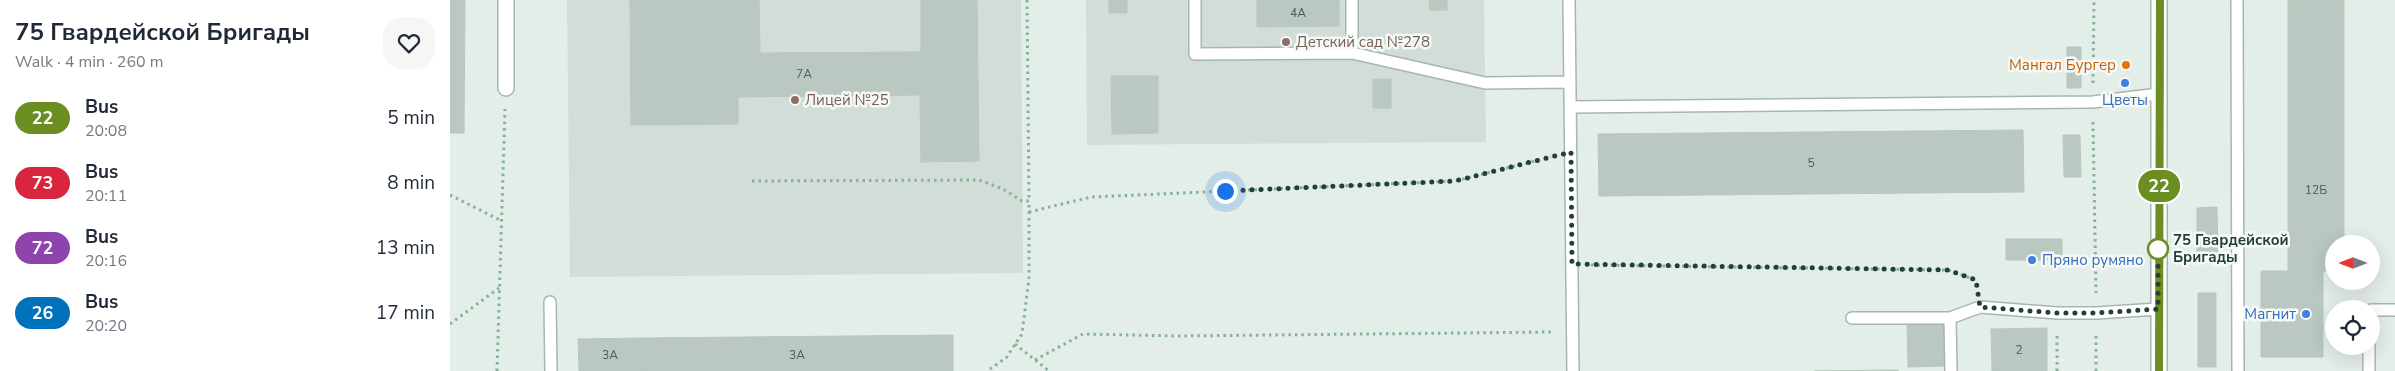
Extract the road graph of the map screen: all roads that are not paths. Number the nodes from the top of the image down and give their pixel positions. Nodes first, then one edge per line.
1 (506, 0) edge
2 (1195, 0) edge
3 (1352, 0) edge
4 (1569, 0) edge
5 (2160, 0) edge
6 (2237, 0) edge
7 (1352, 53) junction
8 (1570, 82) junction
9 (506, 88) road end
10 (2160, 94) junction
11 (1570, 107) junction
12 (550, 302) dead end
13 (2158, 309) junction
14 (2380, 310) edge
15 (2395, 310) edge
16 (1852, 318) dead end
17 (1950, 318) junction
18 (2369, 355) edge
19 (551, 371) edge
20 (1573, 371) edge
21 (1951, 371) edge
22 (2159, 371) edge
23 (2238, 371) edge
24 (2369, 371) edge

1 - 9 main road
2 - 7 lane
3 - 7 lane
4 - 8 lane
5 - 10 main road
6 - 23 lane
7 - 8 lane
8 - 11 lane
10 - 11 lane
10 - 13 main road
11 - 20 lane
12 - 19 lane
13 - 17 lane
13 - 22 main road
14 - 15 lane
16 - 17 lane
17 - 21 lane
18 - 24 lane

